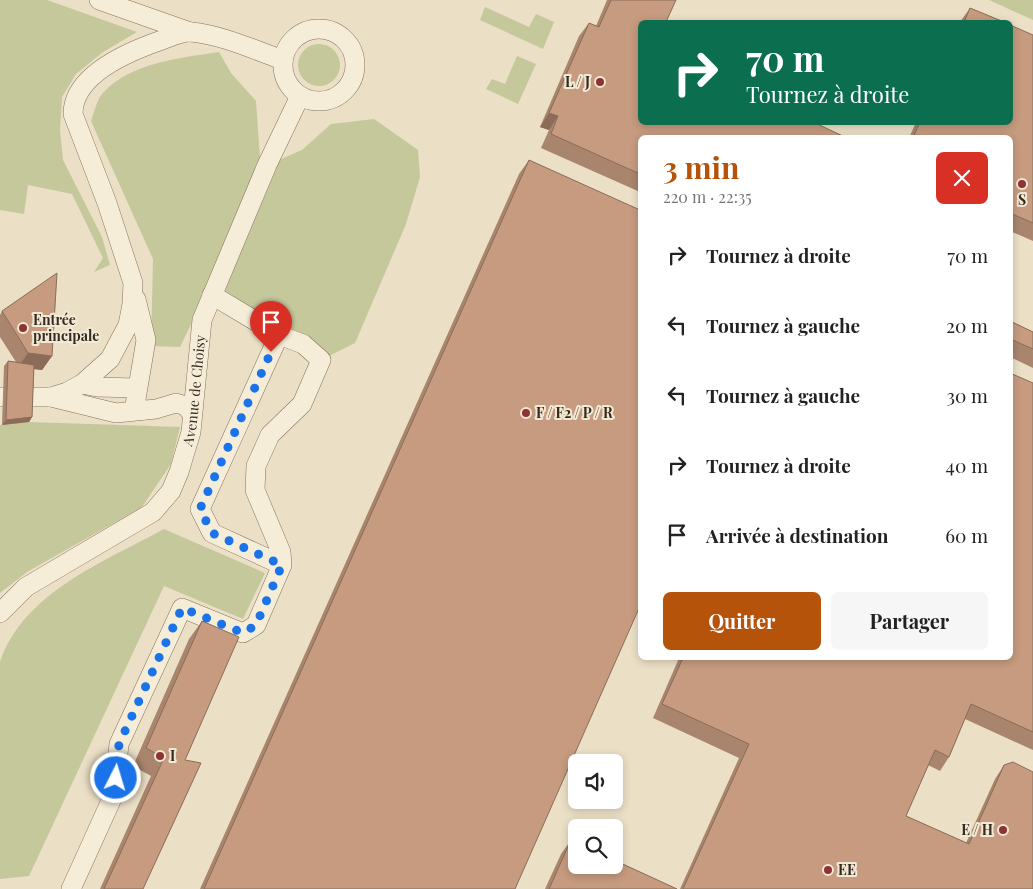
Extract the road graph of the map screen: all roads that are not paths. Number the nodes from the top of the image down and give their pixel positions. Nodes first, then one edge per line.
1 (98, 0) edge
2 (192, 32) junction
3 (283, 60) junction
4 (300, 96) junction
5 (132, 283) junction
6 (212, 295) junction
7 (279, 335) junction
8 (82, 384) junction
9 (137, 388) junction
10 (0, 397) edge
11 (51, 397) junction
12 (142, 410) junction
13 (192, 414) junction
14 (282, 565) junction
15 (0, 613) edge
16 (71, 889) edge

1 - 2 lane
2 - 3 lane
2 - 5 lane
3 - 4 lane
3 - 4 lane
4 - 6 lane, Avenue de Choisy
5 - 8 lane
5 - 9 lane
6 - 7 lane
6 - 13 lane, Avenue de Choisy
7 - 14 lane
7 - 14 lane
8 - 9 lane
8 - 11 lane
9 - 12 lane
10 - 11 lane
11 - 12 lane
12 - 13 lane
13 - 15 lane, Avenue de Choisy
14 - 16 lane

